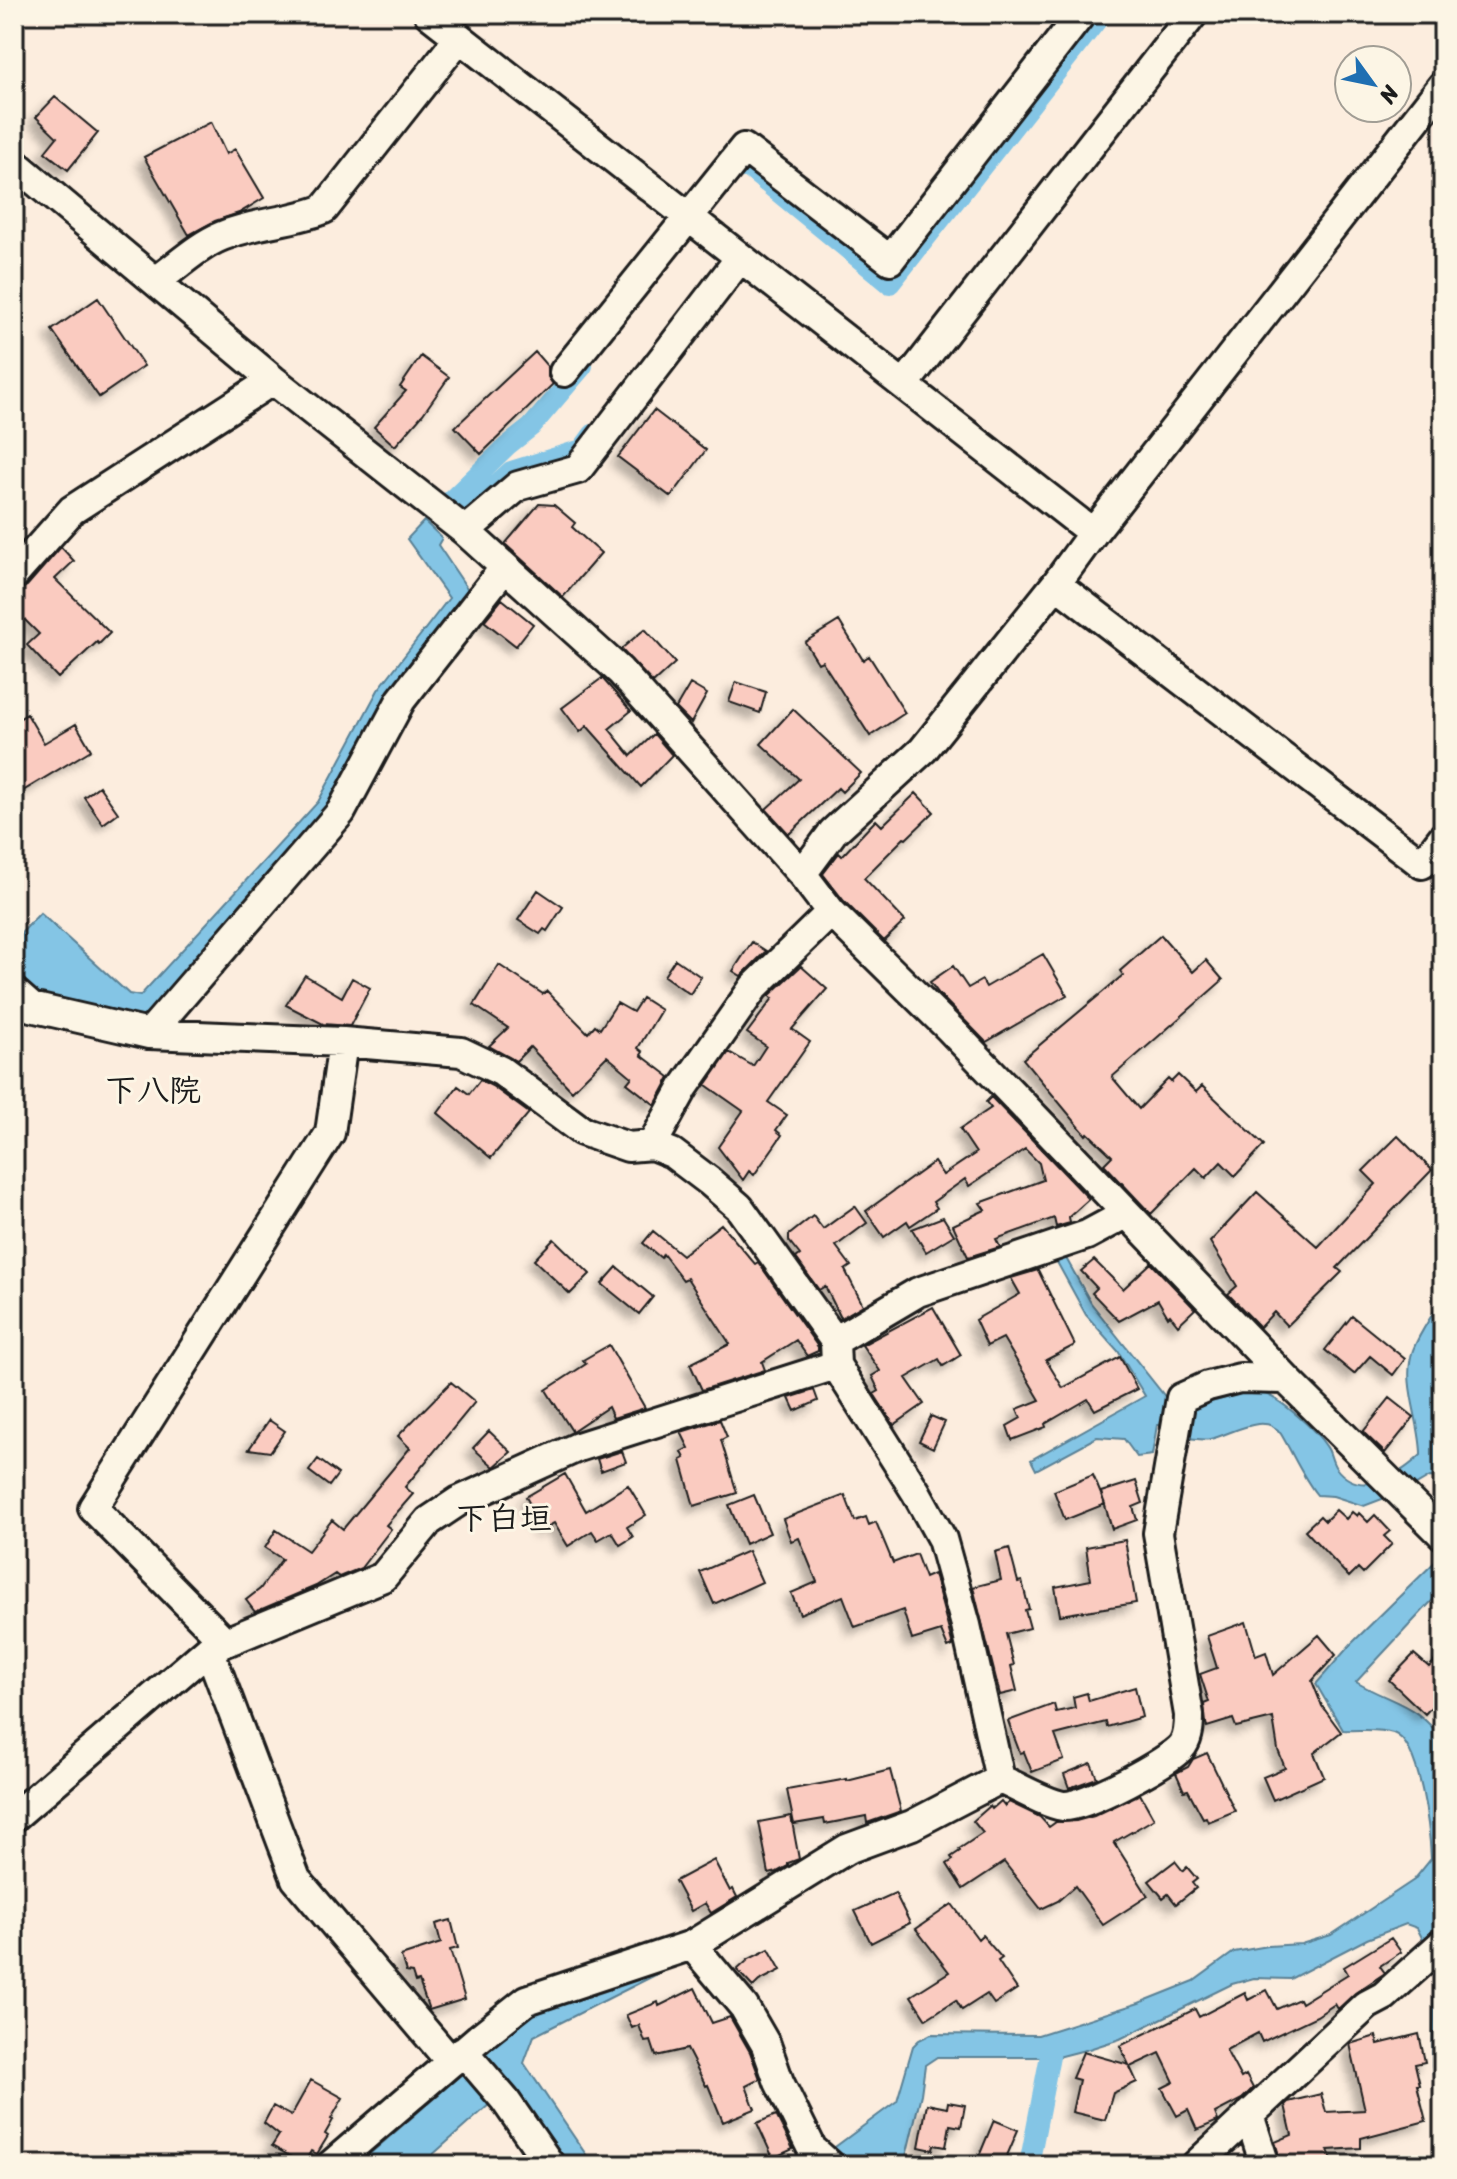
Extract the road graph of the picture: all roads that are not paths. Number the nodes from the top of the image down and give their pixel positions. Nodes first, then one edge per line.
1 (429, 14) edge
2 (1081, 14) edge
3 (1193, 14) edge
4 (459, 38) junction
5 (1443, 85) edge
6 (14, 163) edge
7 (695, 216) junction
8 (735, 254) junction
9 (156, 281) junction
10 (564, 372) dead end
11 (273, 380) junction
12 (904, 385) junction
13 (465, 531) junction
14 (1093, 533) junction
15 (505, 567) junction
16 (14, 575) edge
17 (1056, 584) junction
18 (1443, 837) edge
19 (802, 874) junction
20 (831, 912) junction
21 (19, 996) edge
22 (149, 1034) junction
23 (343, 1042) junction
24 (652, 1145) junction
25 (1126, 1214) junction
26 (835, 1353) junction
27 (1286, 1379) junction
28 (1443, 1535) edge
29 (217, 1646) junction
30 (1000, 1779) junction
31 (14, 1817) edge
32 (1443, 1943) edge
33 (692, 1945) junction
34 (457, 2056) junction
35 (1249, 2115) junction
36 (331, 2165) edge
37 (550, 2165) edge
38 (830, 2165) edge
39 (1196, 2165) edge
40 (1265, 2165) edge

1 - 4 street
2 - 7 street
3 - 12 street
4 - 7 street
4 - 9 street
5 - 14 street
6 - 9 street
7 - 8 street
7 - 10 street
8 - 12 street
8 - 13 street
9 - 11 street
11 - 13 street
11 - 16 street
12 - 14 street
13 - 15 street
14 - 17 street
15 - 19 street
15 - 22 street
17 - 18 street
17 - 19 street
19 - 20 street
20 - 24 street
20 - 25 street
21 - 22 street
22 - 23 street
23 - 24 street
23 - 29 street
24 - 26 street
25 - 26 street
25 - 27 street
26 - 29 street
26 - 30 street
27 - 28 street
27 - 30 street
29 - 31 street
29 - 34 street
30 - 33 street
32 - 35 street
33 - 34 street
33 - 38 street
34 - 36 street
34 - 37 street
35 - 39 street
35 - 40 street

